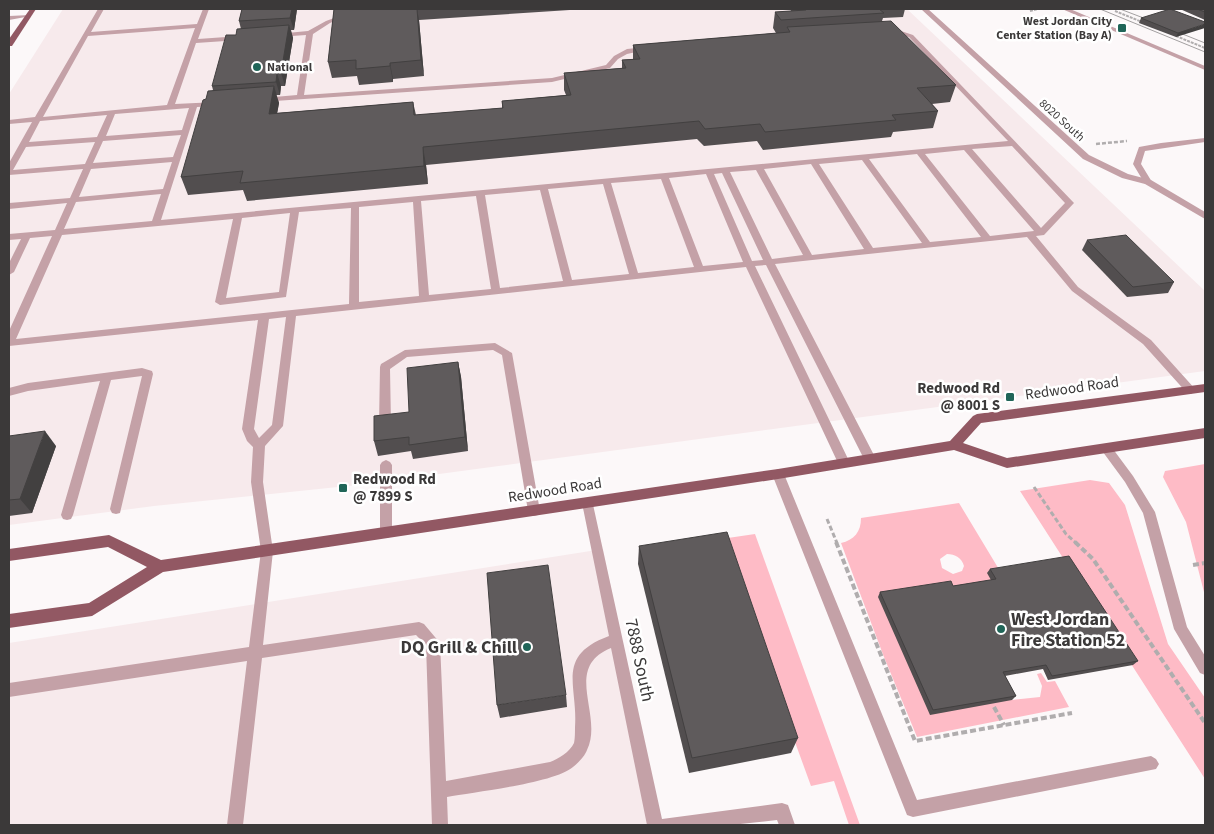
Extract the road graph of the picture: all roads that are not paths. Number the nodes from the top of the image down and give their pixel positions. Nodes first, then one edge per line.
1 (33, 9) edge
2 (101, 9) edge
3 (206, 9) edge
4 (924, 9) edge
5 (1065, 9) edge
6 (352, 13) edge
7 (28, 16) junction
8 (9, 18) edge
9 (199, 26) junction
10 (310, 33) junction
11 (878, 33) edge
12 (86, 34) junction
13 (272, 36) edge
14 (252, 37) edge
15 (194, 41) junction
16 (9, 42) edge
17 (653, 48) edge
18 (1205, 68) edge
19 (300, 98) junction
20 (252, 101) edge
21 (223, 103) edge
22 (194, 105) junction
23 (170, 107) junction
24 (112, 112) junction
25 (37, 119) junction
26 (9, 122) edge
27 (185, 132) junction
28 (101, 139) junction
29 (1205, 140) edge
30 (1014, 143) junction
31 (23, 145) junction
32 (966, 148) junction
33 (919, 152) junction
34 (864, 157) junction
35 (176, 159) junction
36 (814, 162) junction
37 (88, 167) junction
38 (758, 167) junction
39 (725, 170) junction
40 (9, 172) edge
41 (709, 172) junction
42 (664, 176) junction
43 (606, 181) junction
44 (1148, 182) junction
45 (543, 187) junction
46 (166, 191) junction
47 (480, 193) junction
48 (417, 199) junction
49 (74, 200) junction
50 (355, 205) junction
51 (9, 206) edge
52 (295, 210) junction
53 (238, 216) junction
54 (1205, 216) edge
55 (156, 223) junction
56 (59, 232) junction
57 (1042, 233) junction
58 (1029, 234) junction
59 (27, 235) junction
60 (9, 237) edge
61 (987, 238) junction
62 (928, 245) junction
63 (870, 251) junction
64 (808, 258) junction
65 (769, 262) junction
66 (749, 264) junction
67 (699, 269) junction
68 (9, 272) edge
69 (634, 276) junction
70 (568, 284) junction
71 (496, 291) junction
72 (424, 299) junction
73 (354, 306) junction
74 (291, 313) junction
75 (264, 316) junction
76 (9, 343) edge
77 (106, 378) junction
78 (1205, 388) edge
79 (1191, 390) junction
80 (9, 392) edge
81 (385, 425) edge
82 (1205, 434) edge
83 (260, 444) junction
84 (954, 445) junction
85 (1106, 448) junction
86 (870, 459) junction
87 (844, 463) junction
88 (386, 464) dead end
89 (778, 474) junction
90 (588, 503) junction
91 (116, 509) dead end
92 (534, 511) junction
93 (67, 515) dead end
94 (386, 533) junction
95 (268, 551) junction
96 (9, 555) edge
97 (160, 566) junction
98 (9, 621) edge
99 (616, 640) junction
100 (254, 654) junction
101 (1205, 668) edge
102 (9, 690) edge
103 (1151, 764) dead end
104 (439, 790) junction
105 (235, 825) edge
106 (440, 825) edge
107 (654, 825) edge
108 (666, 825) edge
109 (787, 825) edge

1 - 7 main road
2 - 12 lane
3 - 9 lane
4 - 44 street, 8020 South
5 - 18 lane
6 - 10 lane
7 - 8 lane
7 - 16 main road
9 - 12 lane
9 - 15 lane
10 - 13 lane
10 - 19 lane
11 - 30 lane
12 - 25 lane
14 - 15 lane
15 - 23 lane
17 - 19 lane
19 - 20 lane
21 - 22 lane
22 - 23 lane
22 - 27 lane
23 - 24 lane
24 - 25 lane
24 - 28 lane
25 - 26 lane
25 - 31 lane
27 - 28 lane
27 - 35 lane
28 - 31 lane
28 - 37 lane
29 - 44 lane
30 - 32 lane
30 - 57 lane
31 - 40 lane
32 - 33 lane
32 - 57 lane
33 - 34 lane
33 - 61 lane
34 - 36 lane
34 - 62 lane
35 - 37 lane
35 - 46 lane
36 - 38 lane
36 - 63 lane
37 - 40 lane
37 - 49 lane
38 - 39 lane
38 - 64 lane
39 - 41 lane
39 - 65 lane
41 - 42 lane
41 - 66 lane
42 - 43 lane
42 - 67 lane
43 - 45 lane
43 - 69 lane
44 - 54 street, 8020 South
45 - 47 lane
45 - 70 lane
46 - 49 lane
46 - 55 lane
47 - 48 lane
47 - 71 lane
48 - 50 lane
48 - 72 lane
49 - 51 lane
49 - 56 lane
50 - 52 lane
50 - 73 lane
52 - 53 lane
52 - 53 lane
53 - 55 lane
55 - 56 lane
56 - 59 lane
56 - 76 lane
57 - 58 lane
58 - 61 lane
58 - 79 lane
59 - 60 lane
59 - 68 lane
61 - 62 lane
62 - 63 lane
63 - 64 lane
64 - 65 lane
65 - 66 lane
65 - 86 lane
66 - 67 lane
66 - 87 lane
67 - 69 lane
69 - 70 lane
70 - 71 lane
71 - 72 lane
72 - 73 lane
73 - 74 lane
74 - 75 lane
74 - 83 lane
75 - 76 lane
75 - 83 lane
77 - 80 lane
77 - 91 lane
77 - 93 lane
78 - 79 main road, Redwood Road
79 - 84 main road, Redwood Road
81 - 92 lane
82 - 85 main road, Redwood Road
83 - 95 lane
84 - 85 main road, Redwood Road
84 - 86 main road, Redwood Road
85 - 101 lane
86 - 87 main road, Redwood Road
87 - 89 main road, Redwood Road
88 - 94 lane
89 - 90 main road, Redwood Road
89 - 103 lane
90 - 92 main road, Redwood Road
90 - 99 lane, 7888 South
92 - 94 main road, Redwood Road
94 - 95 main road, Redwood Road
95 - 97 main road, Redwood Road
95 - 100 lane
96 - 97 main road
97 - 98 main road, Redwood Road
99 - 104 lane
99 - 107 lane, 7888 South
100 - 102 lane
100 - 104 lane
100 - 105 lane
104 - 106 lane
108 - 109 lane

